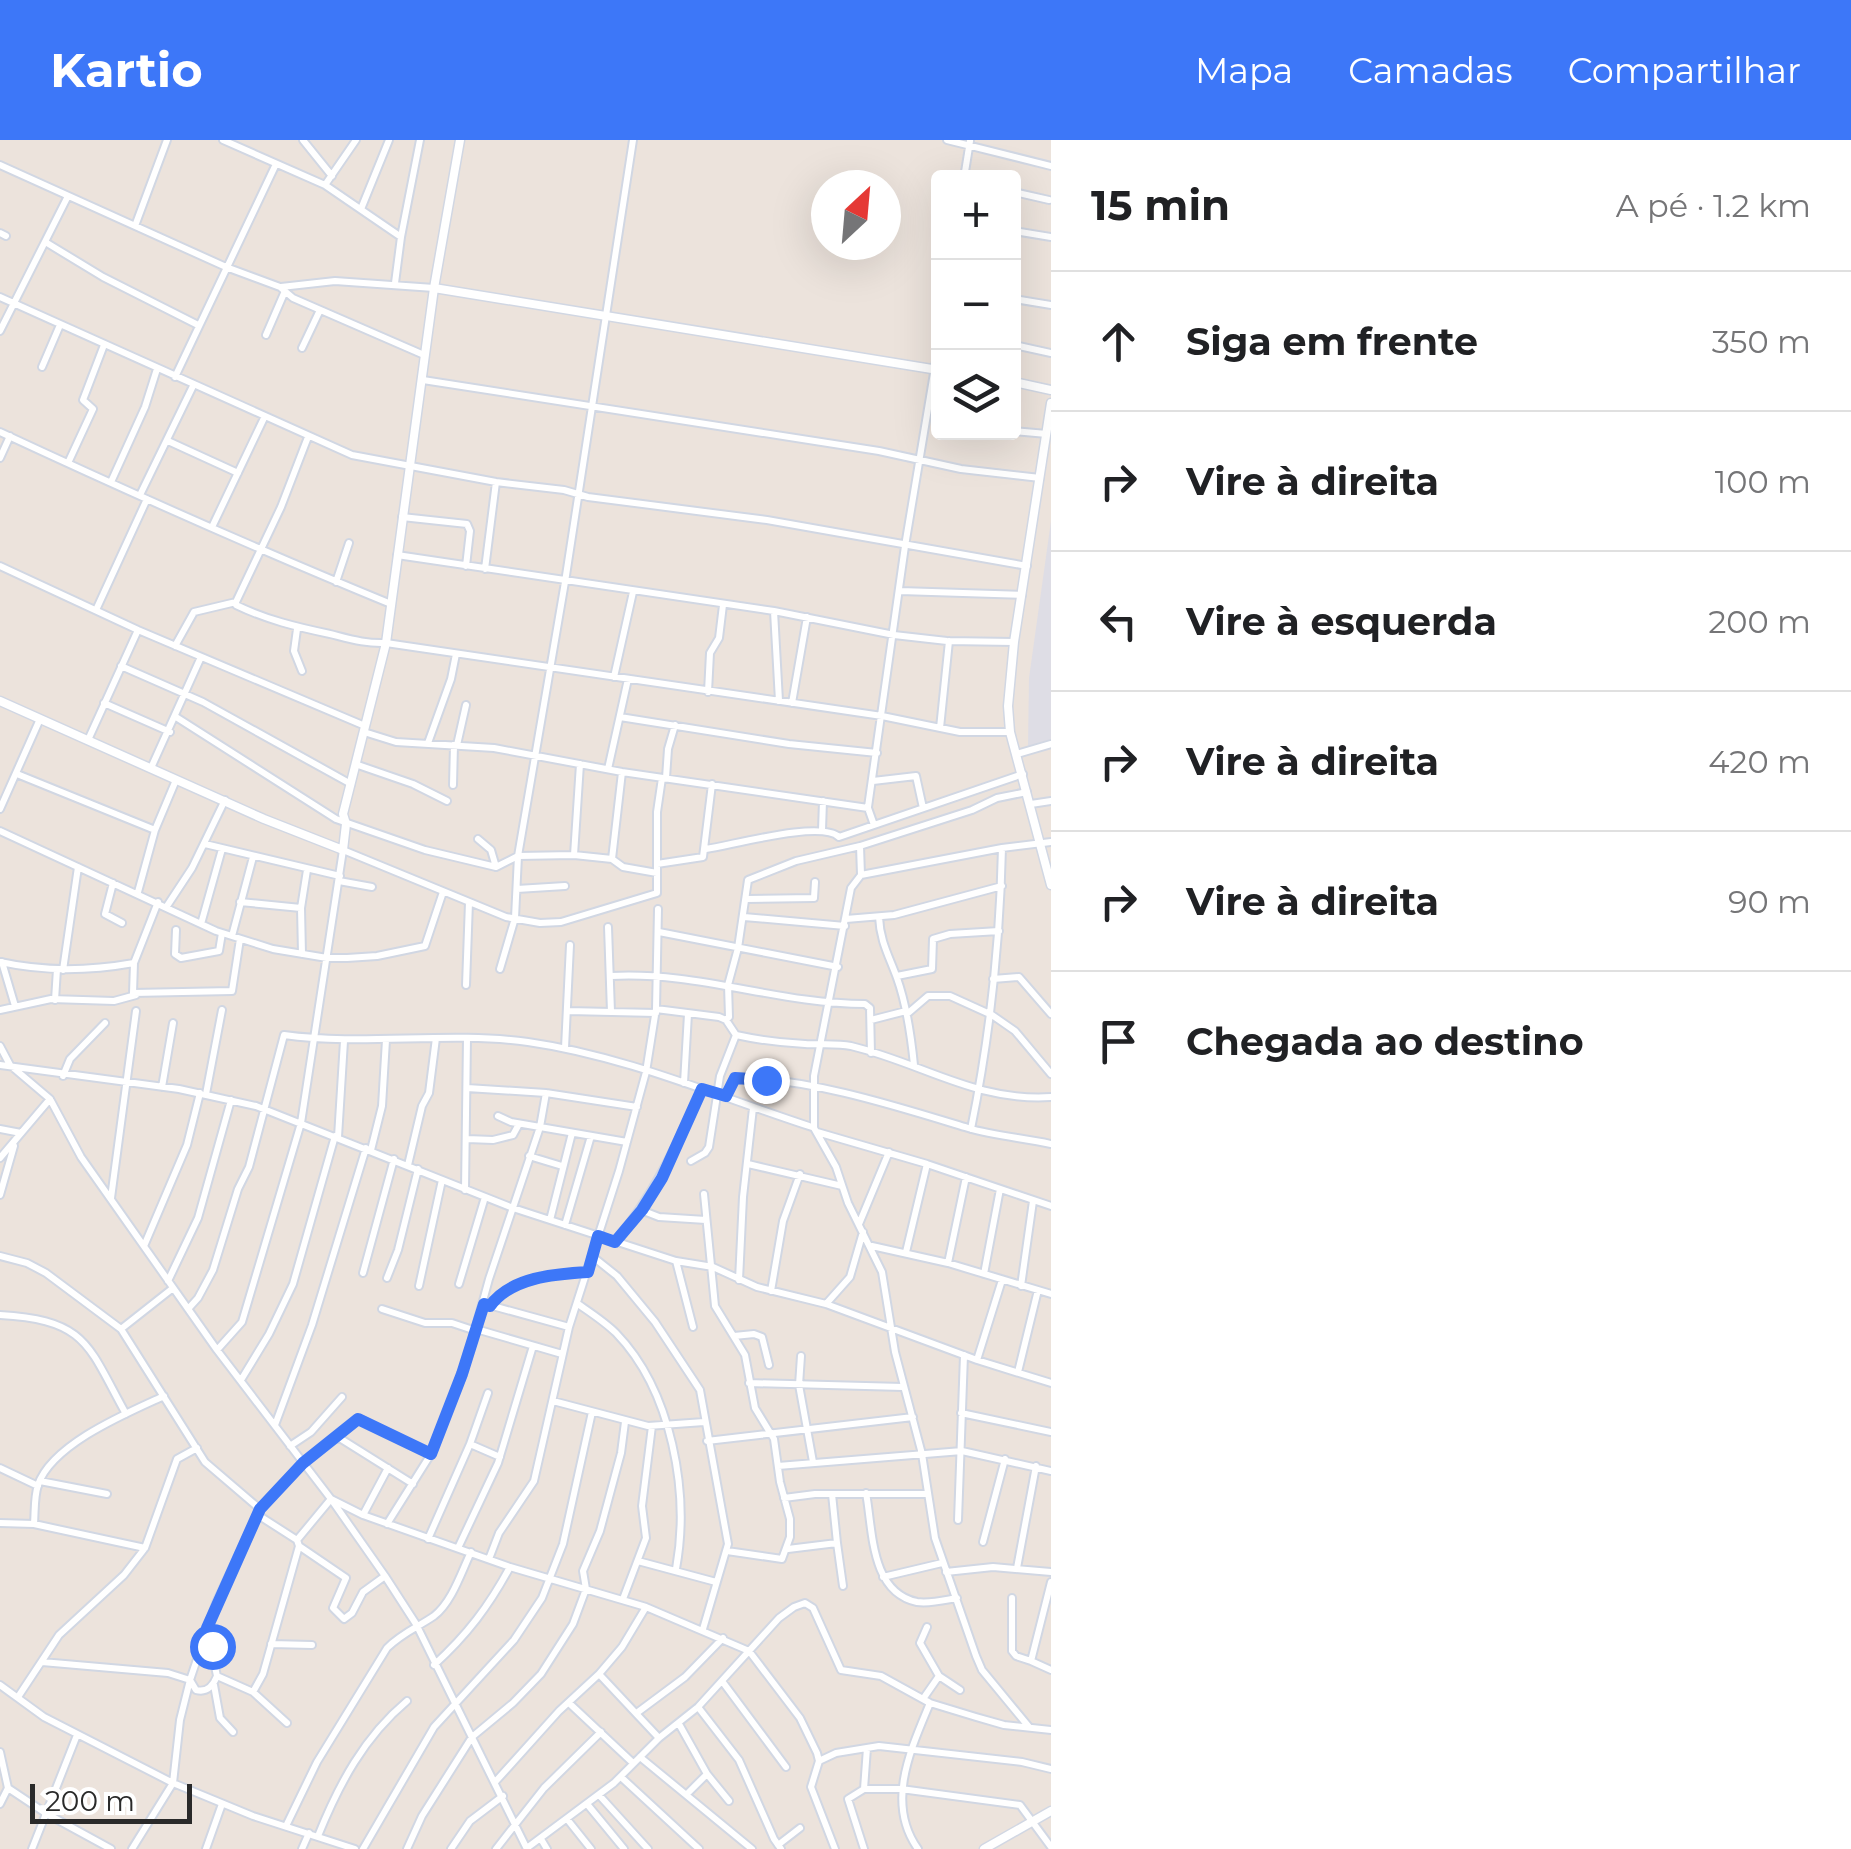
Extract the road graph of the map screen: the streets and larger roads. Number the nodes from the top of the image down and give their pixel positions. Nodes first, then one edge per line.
1 (167, 140) edge
2 (224, 140) edge
3 (302, 140) edge
4 (356, 140) edge
5 (389, 140) edge
6 (420, 140) edge
7 (460, 140) edge
8 (633, 140) edge
9 (947, 140) edge
10 (970, 142) edge
11 (0, 164) edge
12 (276, 164) junction
13 (1051, 166) edge
14 (965, 170) edge
15 (332, 176) junction
16 (325, 185) junction
17 (1021, 194) edge
18 (68, 196) junction
19 (1048, 200) dead end
20 (361, 209) junction
21 (136, 226) junction
22 (1021, 231) edge
23 (401, 237) junction
24 (1051, 237) edge
25 (46, 242) junction
26 (226, 267) junction
27 (396, 284) junction
28 (434, 288) junction
29 (282, 289) junction
30 (0, 297) edge
31 (1021, 300) edge
32 (13, 304) junction
33 (1051, 305) edge
34 (320, 310) junction
35 (605, 315) junction
36 (198, 324) junction
37 (60, 325) junction
38 (0, 331) edge
39 (266, 335) dead end
40 (104, 345) junction
41 (1021, 347) edge
42 (302, 348) dead end
43 (1051, 353) edge
44 (424, 355) junction
45 (42, 367) dead end
46 (157, 369) junction
47 (931, 369) edge
48 (175, 376) junction
49 (423, 380) junction
50 (1021, 384) edge
51 (193, 386) junction
52 (1051, 390) edge
53 (931, 398) edge
54 (1051, 402) edge
55 (591, 405) junction
56 (264, 418) junction
57 (0, 432) edge
58 (1021, 432) edge
59 (1047, 434) junction
60 (10, 436) junction
61 (308, 437) junction
62 (168, 441) junction
63 (0, 458) edge
64 (918, 458) junction
65 (68, 462) junction
66 (410, 466) junction
67 (238, 474) junction
68 (1040, 478) junction
69 (111, 482) junction
70 (496, 482) junction
71 (576, 494) junction
72 (144, 497) junction
73 (402, 517) junction
74 (213, 526) junction
75 (349, 543) dead end
76 (905, 546) junction
77 (260, 551) junction
78 (396, 555) junction
79 (0, 566) edge
80 (466, 566) junction
81 (1027, 566) junction
82 (485, 569) junction
83 (336, 582) junction
84 (565, 582) junction
85 (900, 591) junction
86 (633, 592) junction
87 (1022, 594) junction
88 (236, 602) junction
89 (391, 604) junction
90 (724, 605) junction
91 (96, 610) junction
92 (774, 611) junction
93 (807, 617) junction
94 (298, 629) junction
95 (138, 630) junction
96 (894, 635) junction
97 (950, 641) junction
98 (386, 642) junction
99 (1014, 642) junction
100 (175, 646) junction
101 (456, 654) junction
102 (201, 657) junction
103 (121, 666) junction
104 (550, 668) junction
105 (302, 670) dead end
106 (614, 677) junction
107 (628, 679) junction
108 (708, 692) junction
109 (187, 694) junction
110 (0, 701) edge
111 (779, 701) junction
112 (104, 703) junction
113 (792, 703) junction
114 (466, 705) dead end
115 (620, 716) junction
116 (882, 716) junction
117 (176, 717) junction
118 (40, 719) junction
119 (675, 725) junction
120 (940, 728) junction
121 (365, 729) junction
122 (170, 732) junction
123 (1010, 732) junction
124 (88, 740) junction
125 (428, 743) junction
126 (1051, 744) edge
127 (456, 745) junction
128 (877, 753) junction
129 (1017, 754) junction
130 (535, 756) junction
131 (580, 764) junction
132 (358, 765) junction
133 (151, 768) junction
134 (608, 769) junction
135 (622, 772) junction
136 (17, 774) junction
137 (664, 778) junction
138 (176, 780) junction
139 (873, 781) junction
140 (1025, 783) junction
141 (352, 784) junction
142 (712, 784) junction
143 (453, 785) dead end
144 (225, 800) junction
145 (446, 801) dead end
146 (823, 801) junction
147 (1051, 801) edge
148 (1032, 804) junction
149 (868, 808) junction
150 (923, 808) junction
151 (0, 809) edge
152 (346, 824) junction
153 (874, 825) junction
154 (155, 830) junction
155 (822, 830) junction
156 (0, 831) edge
157 (478, 839) dead end
158 (1051, 842) edge
159 (205, 844) junction
160 (1040, 844) junction
161 (860, 846) junction
162 (222, 848) junction
163 (1002, 848) junction
164 (706, 849) junction
165 (344, 850) junction
166 (574, 855) junction
167 (518, 856) junction
168 (253, 857) junction
169 (612, 859) junction
170 (78, 867) junction
171 (496, 867) junction
172 (657, 869) junction
173 (307, 870) junction
174 (861, 875) junction
175 (340, 878) junction
176 (815, 882) dead end
177 (113, 883) junction
178 (1051, 884) edge
179 (565, 886) dead end
180 (1002, 886) junction
181 (372, 887) dead end
182 (516, 888) junction
183 (138, 892) junction
184 (443, 892) junction
185 (747, 899) junction
186 (158, 902) junction
187 (240, 902) junction
188 (469, 902) junction
189 (167, 906) junction
190 (301, 908) junction
191 (658, 909) dead end
192 (744, 917) junction
193 (880, 917) junction
194 (515, 918) junction
195 (122, 923) dead end
196 (846, 923) junction
197 (201, 924) junction
198 (608, 926) dead end
199 (176, 930) dead end
200 (999, 931) junction
201 (659, 932) junction
202 (222, 933) junction
203 (236, 938) junction
204 (570, 944) dead end
205 (738, 948) junction
206 (302, 954) junction
207 (327, 958) junction
208 (1, 962) edge
209 (134, 963) junction
210 (838, 967) junction
211 (60, 970) junction
212 (500, 970) dead end
213 (657, 974) junction
214 (611, 976) junction
215 (896, 976) junction
216 (993, 979) junction
217 (466, 984) dead end
218 (728, 986) junction
219 (137, 995) junction
220 (56, 1000) junction
221 (830, 1004) junction
222 (15, 1006) junction
223 (0, 1010) edge
224 (222, 1010) dead end
225 (568, 1010) junction
226 (656, 1011) junction
227 (136, 1012) dead end
228 (610, 1012) junction
229 (906, 1013) junction
230 (688, 1014) junction
231 (1051, 1014) edge
232 (992, 1015) junction
233 (726, 1020) junction
234 (871, 1020) junction
235 (105, 1023) dead end
236 (173, 1023) dead end
237 (736, 1035) junction
238 (436, 1038) junction
239 (467, 1038) junction
240 (314, 1040) junction
241 (386, 1040) junction
242 (344, 1041) junction
243 (821, 1045) junction
244 (0, 1046) edge
245 (565, 1049) junction
246 (871, 1053) junction
247 (914, 1064) junction
248 (0, 1065) edge
249 (10, 1065) junction
250 (646, 1072) junction
251 (1051, 1074) edge
252 (64, 1076) junction
253 (128, 1083) junction
254 (684, 1084) junction
255 (162, 1086) junction
256 (467, 1088) junction
257 (813, 1088) junction
258 (702, 1089) junction
259 (978, 1091) junction
260 (546, 1093) junction
261 (203, 1094) junction
262 (717, 1094) junction
263 (726, 1096) junction
264 (1051, 1097) edge
265 (50, 1100) junction
266 (231, 1100) junction
267 (637, 1107) junction
268 (264, 1108) junction
269 (753, 1108) junction
270 (498, 1116) dead end
271 (301, 1123) junction
272 (519, 1124) junction
273 (540, 1128) junction
274 (0, 1129) edge
275 (971, 1129) junction
276 (815, 1130) junction
277 (572, 1133) junction
278 (336, 1136) junction
279 (591, 1136) junction
280 (19, 1137) junction
281 (468, 1139) junction
282 (627, 1142) junction
283 (1051, 1144) edge
284 (369, 1149) junction
285 (888, 1152) junction
286 (529, 1156) junction
287 (0, 1158) edge
288 (394, 1159) junction
289 (691, 1161) dead end
290 (748, 1164) junction
291 (927, 1164) junction
292 (408, 1165) junction
293 (562, 1166) junction
294 (418, 1169) junction
295 (800, 1174) junction
296 (966, 1177) junction
297 (442, 1180) junction
298 (842, 1186) junction
299 (1000, 1189) junction
300 (466, 1190) junction
301 (704, 1194) dead end
302 (0, 1195) edge
303 (484, 1197) junction
304 (111, 1199) junction
305 (1033, 1201) junction
306 (1051, 1206) edge
307 (513, 1208) junction
308 (642, 1210) junction
309 (550, 1220) junction
310 (706, 1220) junction
311 (566, 1225) junction
312 (861, 1228) junction
313 (598, 1236) junction
314 (615, 1242) junction
315 (144, 1246) junction
316 (871, 1246) junction
317 (906, 1252) junction
318 (0, 1256) edge
319 (592, 1256) junction
320 (676, 1260) junction
321 (948, 1263) junction
322 (713, 1267) junction
323 (588, 1272) junction
324 (363, 1274) dead end
325 (984, 1274) junction
326 (387, 1278) dead end
327 (739, 1280) junction
328 (1002, 1280) junction
329 (171, 1284) junction
330 (459, 1284) dead end
331 (418, 1286) dead end
332 (1021, 1286) junction
333 (1038, 1290) junction
334 (771, 1291) junction
335 (1051, 1294) edge
336 (578, 1304) junction
337 (826, 1304) junction
338 (487, 1305) junction
339 (188, 1309) junction
340 (382, 1309) dead end
341 (0, 1315) edge
342 (891, 1326) junction
343 (569, 1327) junction
344 (693, 1327) dead end
345 (121, 1329) junction
346 (476, 1330) junction
347 (734, 1336) junction
348 (532, 1346) junction
349 (216, 1350) junction
350 (562, 1354) junction
351 (964, 1355) junction
352 (801, 1356) dead end
353 (977, 1360) junction
354 (769, 1365) dead end
355 (1018, 1372) junction
356 (242, 1380) junction
357 (1051, 1382) edge
358 (750, 1384) junction
359 (800, 1384) junction
360 (904, 1387) junction
361 (488, 1392) dead end
362 (164, 1396) junction
363 (342, 1397) dead end
364 (553, 1400) junction
365 (592, 1412) junction
366 (961, 1413) junction
367 (126, 1414) junction
368 (913, 1416) junction
369 (625, 1422) junction
370 (704, 1422) junction
371 (275, 1426) junction
372 (652, 1426) junction
373 (666, 1426) junction
374 (806, 1431) junction
375 (1051, 1432) edge
376 (772, 1434) junction
377 (338, 1437) junction
378 (707, 1441) junction
379 (470, 1444) junction
380 (290, 1446) junction
381 (197, 1448) junction
382 (962, 1451) junction
383 (431, 1454) junction
384 (922, 1454) junction
385 (500, 1457) junction
386 (1006, 1459) junction
387 (813, 1462) junction
388 (303, 1463) junction
389 (778, 1466) junction
390 (1036, 1466) junction
391 (0, 1468) edge
392 (388, 1468) junction
393 (1051, 1471) edge
394 (39, 1484) junction
395 (413, 1484) junction
396 (866, 1493) junction
397 (107, 1494) dead end
398 (832, 1494) junction
399 (927, 1494) junction
400 (784, 1498) junction
401 (331, 1499) junction
402 (259, 1512) junction
403 (363, 1515) junction
404 (958, 1520) dead end
405 (0, 1523) edge
406 (34, 1524) junction
407 (386, 1524) junction
408 (0, 1532) edge
409 (428, 1538) junction
410 (983, 1542) dead end
411 (298, 1543) junction
412 (837, 1543) junction
413 (145, 1548) junction
414 (458, 1548) junction
415 (787, 1549) junction
416 (727, 1551) junction
417 (470, 1552) junction
418 (490, 1559) junction
419 (638, 1561) junction
420 (942, 1563) junction
421 (510, 1567) junction
422 (1018, 1568) junction
423 (676, 1570) junction
424 (946, 1572) junction
425 (1051, 1572) edge
426 (385, 1576) junction
427 (883, 1577) junction
428 (549, 1578) junction
429 (716, 1582) junction
430 (1051, 1582) edge
431 (844, 1586) dead end
432 (586, 1589) junction
433 (958, 1598) junction
434 (1012, 1598) dead end
435 (623, 1599) junction
436 (646, 1606) junction
437 (416, 1624) junction
438 (927, 1627) dead end
439 (207, 1628) junction
440 (703, 1629) junction
441 (723, 1638) junction
442 (271, 1644) junction
443 (312, 1646) dead end
444 (749, 1651) junction
445 (197, 1658) junction
446 (216, 1660) junction
447 (1031, 1661) junction
448 (42, 1662) junction
449 (434, 1665) junction
450 (1051, 1670) edge
451 (600, 1674) junction
452 (938, 1676) junction
453 (190, 1680) junction
454 (216, 1680) junction
455 (722, 1680) junction
456 (0, 1685) edge
457 (960, 1690) dead end
458 (252, 1692) junction
459 (18, 1697) junction
460 (407, 1700) dead end
461 (926, 1701) junction
462 (569, 1703) junction
463 (455, 1704) junction
464 (698, 1706) junction
465 (638, 1712) junction
466 (287, 1723) dead end
467 (678, 1724) junction
468 (1029, 1727) junction
469 (1051, 1730) edge
470 (233, 1732) dead end
471 (601, 1732) junction
472 (76, 1735) junction
473 (472, 1737) junction
474 (659, 1738) junction
475 (867, 1748) junction
476 (910, 1750) junction
477 (0, 1752) edge
478 (636, 1760) junction
479 (819, 1761) junction
480 (786, 1767) dead end
481 (1051, 1769) edge
482 (708, 1774) junction
483 (621, 1777) junction
484 (496, 1781) junction
485 (173, 1783) junction
486 (8, 1788) junction
487 (864, 1789) junction
488 (901, 1789) junction
489 (600, 1794) junction
490 (687, 1794) junction
491 (504, 1796) junction
492 (729, 1802) dead end
493 (0, 1804) edge
494 (222, 1804) junction
495 (586, 1804) junction
496 (1051, 1811) edge
497 (46, 1814) junction
498 (567, 1818) junction
499 (1034, 1821) junction
500 (516, 1822) junction
501 (286, 1826) junction
502 (800, 1828) dead end
503 (314, 1834) junction
504 (540, 1839) junction
505 (686, 1846) edge
506 (999, 1846) edge
507 (1051, 1846) edge
508 (779, 1847) edge
509 (32, 1849) edge
510 (111, 1849) edge
511 (132, 1849) edge
512 (206, 1849) edge
513 (302, 1849) edge
514 (355, 1849) edge
515 (363, 1849) edge
516 (407, 1849) edge
517 (452, 1849) edge
518 (496, 1849) edge
519 (527, 1849) edge
520 (547, 1849) edge
521 (591, 1849) edge
522 (624, 1849) edge
523 (648, 1849) edge
524 (699, 1849) edge
525 (752, 1849) edge
526 (834, 1849) edge
527 (864, 1849) edge
528 (918, 1849) edge
529 (984, 1849) edge

1 - 21 street
2 - 12 street
3 - 15 street
4 - 15 street
5 - 20 street
6 - 23 street
7 - 28 street
8 - 35 street
9 - 10 street
10 - 13 street
10 - 14 street
11 - 18 street
12 - 16 street
12 - 26 street
15 - 16 street
16 - 20 street
17 - 19 street
18 - 21 street
18 - 25 street
20 - 23 street
21 - 26 street
22 - 24 street
23 - 27 street
25 - 32 street
25 - 36 street
26 - 29 street
26 - 36 street
27 - 28 street
27 - 29 street
28 - 35 street
28 - 44 street
29 - 34 street
29 - 39 street
30 - 32 street
31 - 33 street
32 - 37 street
32 - 38 street
34 - 42 street
34 - 44 street
35 - 47 street
35 - 55 street
36 - 48 street
37 - 40 street
37 - 45 street
40 - 46 street
40 - 65 street
41 - 43 street
44 - 49 street
46 - 48 street
46 - 69 street
48 - 51 street
49 - 55 street
49 - 66 street
50 - 52 street
51 - 56 street
51 - 62 street
53 - 64 street
54 - 59 street
55 - 64 street
55 - 71 street
56 - 61 street
56 - 67 street
57 - 60 street
58 - 59 street
59 - 68 street
60 - 63 street
60 - 65 street
61 - 66 street
61 - 77 street
62 - 67 street
62 - 72 street
64 - 68 street
64 - 76 street
65 - 69 street
66 - 70 street
66 - 73 street
67 - 74 street
68 - 81 street
69 - 72 street
70 - 71 street
70 - 82 street
71 - 76 street
71 - 84 street
72 - 74 street
72 - 91 street
73 - 78 street
73 - 80 street
74 - 77 street
75 - 83 street
76 - 81 street
76 - 85 street
77 - 83 street
77 - 88 street
78 - 80 street
78 - 89 street
79 - 91 street
80 - 82 street
81 - 87 street
82 - 84 street
83 - 89 street
84 - 86 street
84 - 104 street
85 - 87 street
85 - 96 street
86 - 90 street
86 - 106 street
87 - 99 street
88 - 94 street
88 - 100 street
89 - 98 street
90 - 92 street
90 - 108 street
91 - 95 street
92 - 93 street
92 - 111 street
93 - 96 street
93 - 113 street
94 - 98 street
94 - 105 street
95 - 100 street
95 - 103 street
96 - 97 street
96 - 116 street
97 - 99 street
97 - 120 street
98 - 101 street
98 - 121 street
99 - 123 street
100 - 102 street
101 - 104 street
101 - 125 street
102 - 109 street
102 - 121 street
103 - 109 street
103 - 112 street
104 - 106 street
104 - 130 street
106 - 107 street
107 - 108 street
107 - 115 street
108 - 111 street
109 - 117 street
109 - 141 street
110 - 118 street
111 - 113 street
112 - 122 street
112 - 124 street
113 - 116 street
114 - 127 street
115 - 119 street
115 - 134 street
116 - 120 street
116 - 128 street
117 - 122 street
117 - 152 street
118 - 124 street
118 - 136 street
119 - 128 street
119 - 137 street
120 - 123 street
121 - 125 street
121 - 132 street
122 - 133 street
123 - 129 street
124 - 133 street
125 - 127 street
126 - 129 street
127 - 130 street
127 - 143 street
128 - 139 street
129 - 140 street
130 - 131 street
130 - 167 street
131 - 134 street
131 - 166 street
132 - 141 street
132 - 145 street
133 - 138 street
134 - 135 street
135 - 137 street
135 - 169 street
136 - 151 street
136 - 154 street
137 - 142 street
137 - 172 street
138 - 144 street
138 - 154 street
139 - 149 street
139 - 150 street
140 - 148 street
140 - 150 street
140 - 161 street
141 - 152 street
142 - 146 street
142 - 164 street
144 - 159 street
144 - 165 street
146 - 149 street
146 - 155 street
147 - 148 street
148 - 160 street
149 - 153 street
150 - 153 street
152 - 165 street
152 - 171 street
153 - 155 street
154 - 183 street
155 - 164 street
156 - 170 street
157 - 171 street
158 - 160 street
159 - 162 street
159 - 189 street
160 - 163 street
160 - 178 street
161 - 174 street
161 - 185 street
162 - 168 street
162 - 197 street
163 - 174 street
163 - 180 street
164 - 172 street
165 - 175 street
165 - 184 street
166 - 167 street
166 - 169 street
167 - 171 street
167 - 182 street
168 - 173 street
168 - 187 street
169 - 172 street
170 - 177 street
170 - 211 street
172 - 194 street
173 - 175 street
173 - 190 street
174 - 196 street
175 - 181 street
175 - 207 street
176 - 185 street
177 - 183 street
177 - 195 street
179 - 182 street
180 - 193 street
180 - 200 street
182 - 194 street
183 - 186 street
184 - 188 street
184 - 207 street
185 - 192 street
186 - 189 street
186 - 209 street
187 - 190 street
187 - 203 street
188 - 194 street
188 - 217 street
189 - 197 street
190 - 206 street
191 - 201 street
192 - 196 street
192 - 205 street
193 - 196 street
193 - 215 street
194 - 212 street
196 - 210 street
197 - 202 street
198 - 214 street
199 - 202 street
200 - 215 street
200 - 216 street
201 - 205 street
201 - 213 street
202 - 203 street
203 - 206 street
203 - 219 street
204 - 225 street
205 - 210 street
205 - 218 street
206 - 207 street
207 - 240 street
208 - 211 street
208 - 222 street
209 - 211 street
209 - 219 street
210 - 221 street
211 - 220 street
213 - 214 street
213 - 218 street
213 - 226 street
214 - 228 street
215 - 229 street
216 - 231 street
216 - 232 street
218 - 221 street
218 - 233 street
219 - 220 street
220 - 222 street
221 - 234 street
221 - 243 street
222 - 223 street
224 - 261 street
225 - 228 street
225 - 245 street
226 - 228 street
226 - 230 street
226 - 250 street
227 - 253 street
229 - 232 street
229 - 234 street
229 - 247 street
230 - 233 street
230 - 254 street
232 - 251 street
232 - 259 street
233 - 237 street
234 - 246 street
235 - 252 street
236 - 255 street
237 - 243 street
237 - 262 street
238 - 239 street
238 - 241 street
238 - 292 street
239 - 245 street
239 - 256 street
240 - 242 street
240 - 268 street
240 - 271 street
241 - 242 street
241 - 284 street
242 - 278 street
243 - 246 street
243 - 257 street
244 - 249 street
245 - 250 street
246 - 247 street
247 - 259 street
248 - 249 street
249 - 252 street
249 - 265 street
250 - 254 street
250 - 267 street
252 - 253 street
253 - 255 street
253 - 304 street
254 - 258 street
255 - 261 street
256 - 260 street
256 - 281 street
257 - 263 street
257 - 275 street
257 - 276 street
258 - 262 street
258 - 308 street
259 - 264 street
259 - 275 street
260 - 267 street
260 - 273 street
261 - 266 street
261 - 315 street
262 - 263 street
262 - 289 street
263 - 269 street
265 - 280 street
265 - 304 street
266 - 268 street
266 - 329 street
267 - 282 street
268 - 271 street
268 - 339 street
269 - 276 street
269 - 290 street
270 - 272 street
271 - 278 street
271 - 349 street
272 - 273 street
272 - 281 street
273 - 277 street
273 - 286 street
274 - 280 street
275 - 283 street
276 - 285 street
276 - 298 street
277 - 279 street
277 - 293 street
278 - 284 street
278 - 356 street
279 - 282 street
279 - 311 street
280 - 287 street
280 - 302 street
281 - 300 street
282 - 313 street
284 - 288 street
284 - 371 street
285 - 291 street
285 - 312 street
286 - 293 street
286 - 307 street
288 - 292 street
288 - 324 street
290 - 295 street
290 - 327 street
291 - 296 street
291 - 317 street
292 - 294 street
293 - 309 street
294 - 297 street
294 - 326 street
295 - 298 street
295 - 334 street
296 - 299 street
296 - 321 street
297 - 300 street
297 - 331 street
298 - 312 street
299 - 305 street
299 - 325 street
300 - 303 street
301 - 310 street
303 - 307 street
303 - 330 street
304 - 315 street
305 - 306 street
305 - 332 street
307 - 309 street
307 - 338 street
308 - 310 street
308 - 314 street
309 - 311 street
310 - 322 street
311 - 313 street
312 - 316 street
312 - 337 street
313 - 314 street
313 - 319 street
314 - 320 street
315 - 329 street
316 - 317 street
316 - 342 street
317 - 321 street
318 - 345 street
319 - 323 street
319 - 370 street
320 - 322 street
320 - 344 street
321 - 325 street
322 - 327 street
322 - 347 street
323 - 336 street
323 - 338 street
325 - 328 street
327 - 334 street
328 - 332 street
328 - 353 street
329 - 339 street
329 - 345 street
332 - 333 street
333 - 335 street
333 - 355 street
334 - 337 street
336 - 343 street
336 - 373 street
337 - 342 street
338 - 343 street
338 - 346 street
339 - 349 street
340 - 346 street
341 - 367 street
342 - 351 street
342 - 360 street
343 - 350 street
345 - 362 street
346 - 348 street
346 - 383 street
347 - 354 street
347 - 358 street
348 - 350 street
348 - 385 street
349 - 356 street
350 - 364 street
351 - 353 street
351 - 366 street
352 - 359 street
353 - 355 street
355 - 357 street
356 - 371 street
358 - 359 street
358 - 376 street
359 - 360 street
359 - 374 street
360 - 368 street
361 - 379 street
362 - 367 street
362 - 381 street
363 - 380 street
364 - 365 street
364 - 418 street
365 - 369 street
365 - 428 street
366 - 375 street
366 - 382 street
367 - 394 street
368 - 374 street
368 - 384 street
369 - 372 street
369 - 432 street
370 - 373 street
370 - 378 street
371 - 380 street
372 - 373 street
372 - 419 street
373 - 423 street
374 - 376 street
374 - 387 street
376 - 378 street
376 - 389 street
377 - 383 street
377 - 388 street
377 - 392 street
378 - 416 street
379 - 385 street
379 - 409 street
380 - 388 street
381 - 402 street
381 - 413 street
382 - 384 street
382 - 386 street
382 - 404 street
383 - 395 street
384 - 387 street
384 - 399 street
385 - 414 street
386 - 390 street
386 - 410 street
387 - 389 street
388 - 401 street
388 - 402 street
389 - 400 street
390 - 393 street
390 - 422 street
391 - 394 street
392 - 395 street
392 - 403 street
394 - 397 street
394 - 406 street
395 - 407 street
396 - 398 street
396 - 399 street
396 - 427 street
398 - 400 street
398 - 412 street
399 - 420 street
400 - 415 street
401 - 403 street
401 - 411 street
401 - 426 street
402 - 411 street
402 - 439 street
403 - 407 street
405 - 406 street
405 - 408 street
406 - 413 street
407 - 409 street
409 - 414 street
411 - 426 street
411 - 442 street
412 - 415 street
412 - 431 street
413 - 448 street
414 - 417 street
415 - 416 street
416 - 429 street
417 - 418 street
417 - 437 street
418 - 421 street
419 - 423 street
419 - 435 street
420 - 424 street
420 - 427 street
421 - 428 street
421 - 449 street
422 - 424 street
422 - 425 street
423 - 429 street
424 - 433 street
426 - 437 street
427 - 433 street
428 - 432 street
428 - 463 street
429 - 440 street
430 - 447 street
432 - 435 street
432 - 473 street
433 - 468 street
434 - 447 street
435 - 436 street
436 - 440 street
436 - 451 street
437 - 449 street
437 - 501 street
438 - 452 street
439 - 445 street
439 - 446 street
440 - 441 street
441 - 444 street
441 - 465 street
442 - 443 street
442 - 458 street
444 - 455 street
444 - 461 street
444 - 479 street
445 - 446 street
445 - 453 street
446 - 454 street
447 - 450 street
448 - 453 street
448 - 459 street
449 - 463 street
451 - 462 street
451 - 465 street
452 - 457 street
452 - 461 street
453 - 454 street
453 - 485 street
454 - 458 street
454 - 470 street
455 - 464 street
455 - 480 street
456 - 459 street
458 - 466 street
459 - 472 street
460 - 503 street
461 - 468 street
461 - 476 street
462 - 471 street
462 - 484 street
463 - 473 street
463 - 515 street
464 - 467 street
464 - 508 street
465 - 474 street
467 - 474 street
467 - 482 street
468 - 469 street
471 - 478 street
471 - 500 street
472 - 485 street
472 - 497 street
473 - 484 street
473 - 516 street
474 - 478 street
475 - 476 street
475 - 479 street
475 - 487 street
476 - 481 street
476 - 488 street
477 - 486 street
478 - 483 street
478 - 490 street
479 - 526 street
482 - 490 street
482 - 492 street
483 - 489 street
483 - 505 street
484 - 491 street
485 - 494 street
485 - 511 street
486 - 493 street
486 - 497 street
487 - 488 street
487 - 527 street
488 - 499 street
488 - 528 street
489 - 495 street
489 - 523 street
490 - 525 street
491 - 500 street
491 - 517 street
494 - 501 street
494 - 512 street
495 - 498 street
495 - 522 street
496 - 499 street
497 - 509 street
497 - 510 street
498 - 504 street
498 - 521 street
499 - 506 street
499 - 507 street
500 - 518 street
500 - 519 street
501 - 503 street
502 - 508 street
503 - 513 street
503 - 514 street
504 - 519 street
504 - 520 street
505 - 524 street
506 - 529 street

